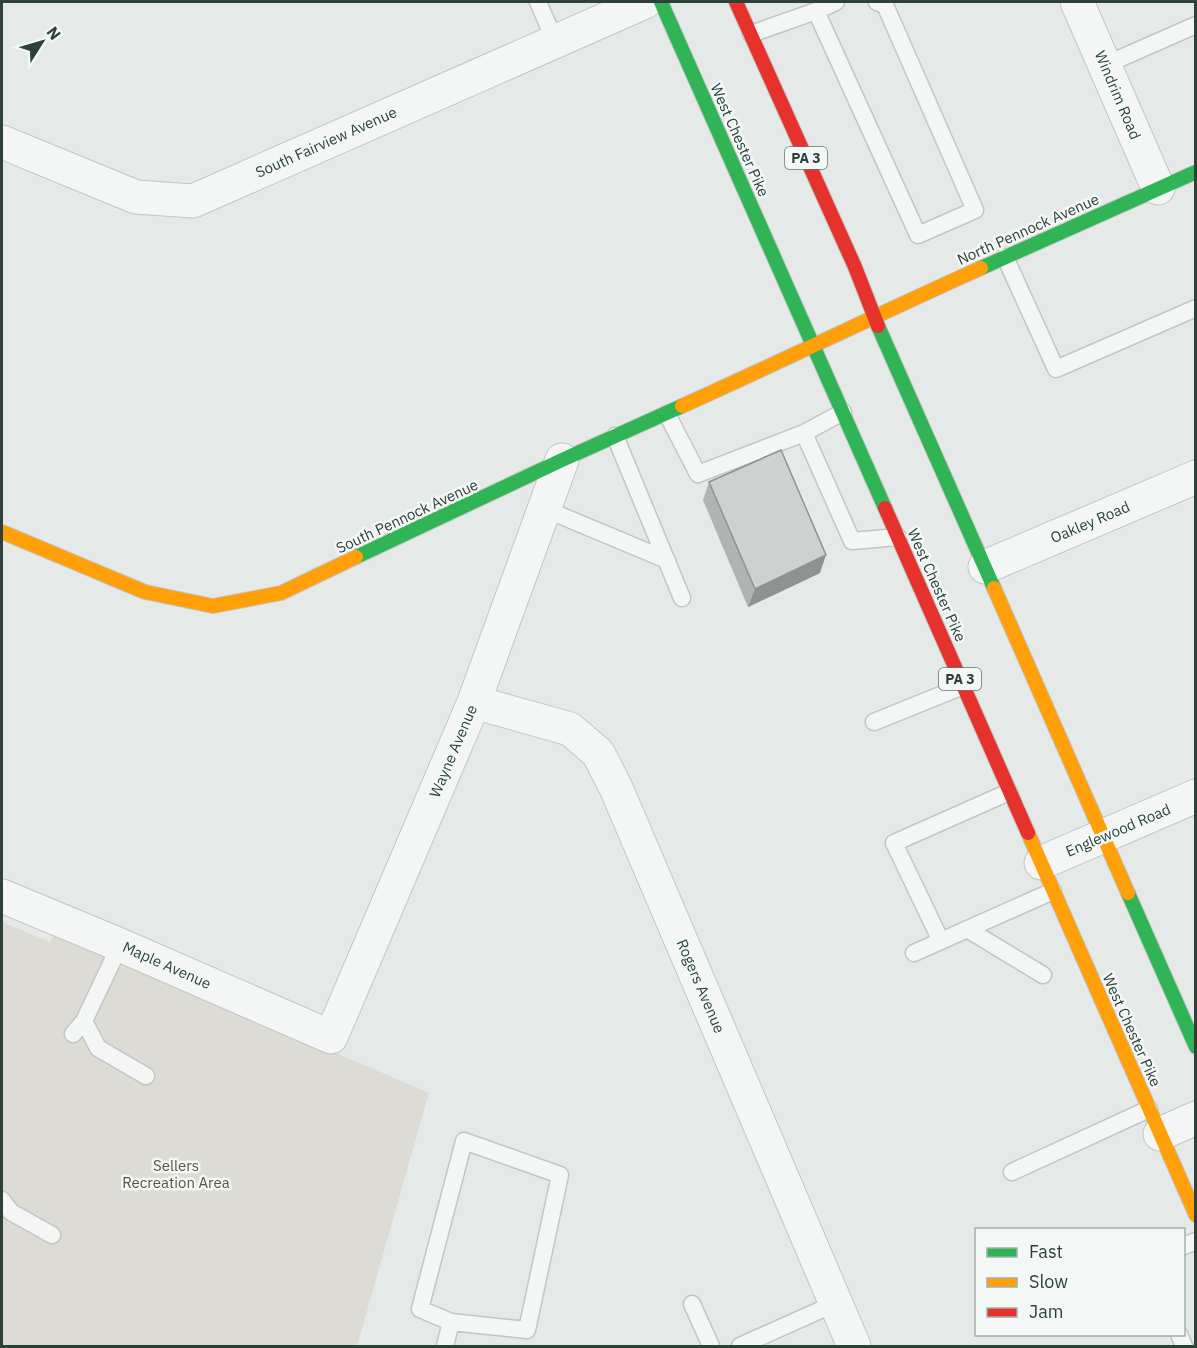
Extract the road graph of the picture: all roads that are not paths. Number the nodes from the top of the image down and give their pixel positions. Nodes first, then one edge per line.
1 (538, 2) edge
2 (645, 2) edge
3 (661, 2) edge
4 (736, 2) edge
5 (836, 2) edge
6 (877, 2) edge
7 (1077, 2) edge
8 (816, 11) junction
9 (1196, 25) edge
10 (751, 34) junction
11 (555, 41) junction
12 (1105, 65) junction
13 (2, 142) edge
14 (1196, 172) edge
15 (1158, 188) junction
16 (1005, 257) junction
17 (1196, 308) edge
18 (874, 316) junction
19 (814, 347) junction
20 (843, 412) junction
21 (667, 414) junction
22 (804, 433) junction
23 (615, 436) junction
24 (562, 460) junction
25 (1196, 477) edge
26 (544, 509) junction
27 (2, 532) edge
28 (898, 537) junction
29 (667, 560) junction
30 (985, 567) junction
31 (682, 598) dead end
32 (963, 686) junction
33 (474, 702) junction
34 (874, 722) dead end
35 (1010, 792) junction
36 (1196, 796) edge
37 (1103, 836) junction
38 (1047, 877) junction
39 (2, 896) edge
40 (967, 929) junction
41 (941, 941) junction
42 (120, 945) junction
43 (914, 953) dead end
44 (1043, 975) dead end
45 (84, 1021) junction
46 (73, 1034) dead end
47 (331, 1037) joint
48 (1196, 1047) edge
49 (146, 1076) dead end
50 (1196, 1118) edge
51 (1154, 1121) junction
52 (1012, 1172) dead end
53 (2, 1200) edge
54 (1196, 1215) edge
55 (52, 1235) dead end
56 (836, 1303) junction
57 (692, 1304) dead end
58 (451, 1322) junction
59 (445, 1347) edge
60 (711, 1347) edge
61 (740, 1347) edge
62 (854, 1347) edge

1 - 11 lane
2 - 11 street, South Fairview Avenue
3 - 19 main road, West Chester Pike / PA 3
4 - 10 main road, PA 3
5 - 8 lane
6 - 8 lane
7 - 12 street, Windrim Road
8 - 10 lane
9 - 12 lane
10 - 18 main road, PA 3
11 - 13 street, South Fairview Avenue
12 - 15 street, Windrim Road
14 - 15 main road, North Pennock Avenue
15 - 16 main road, North Pennock Avenue
16 - 17 lane
16 - 18 main road, North Pennock Avenue
18 - 19 main road, North Pennock Avenue
18 - 30 main road, PA 3
19 - 20 main road, West Chester Pike / PA 3
19 - 21 main road, South Pennock Avenue
20 - 22 lane
20 - 28 main road, West Chester Pike / PA 3
21 - 22 lane
21 - 23 main road, South Pennock Avenue
22 - 28 lane
23 - 24 main road, South Pennock Avenue
23 - 29 lane
24 - 26 street, Wayne Avenue
24 - 27 main road, South Pennock Avenue
25 - 30 street, Oakley Road
26 - 29 lane
26 - 33 street, Wayne Avenue
28 - 32 main road, West Chester Pike / PA 3
29 - 31 lane
30 - 37 main road, PA 3
32 - 34 lane
32 - 35 main road, West Chester Pike / PA 3
33 - 47 street, Wayne Avenue
33 - 56 street, Rogers Avenue
35 - 38 main road, West Chester Pike / PA 3
35 - 41 lane
36 - 37 street, Englewood Road
37 - 38 street, Englewood Road
37 - 48 main road, PA 3
38 - 40 lane
38 - 51 main road, West Chester Pike / PA 3
39 - 42 street, Maple Avenue
40 - 41 lane
40 - 44 lane
41 - 43 lane
42 - 45 lane
42 - 47 street, Maple Avenue
45 - 46 lane
45 - 49 lane
50 - 51 street
51 - 52 lane
51 - 54 main road, West Chester Pike / PA 3
53 - 55 lane
56 - 61 lane
56 - 62 street, Rogers Avenue
57 - 60 lane
58 - 58 lane
58 - 59 lane

